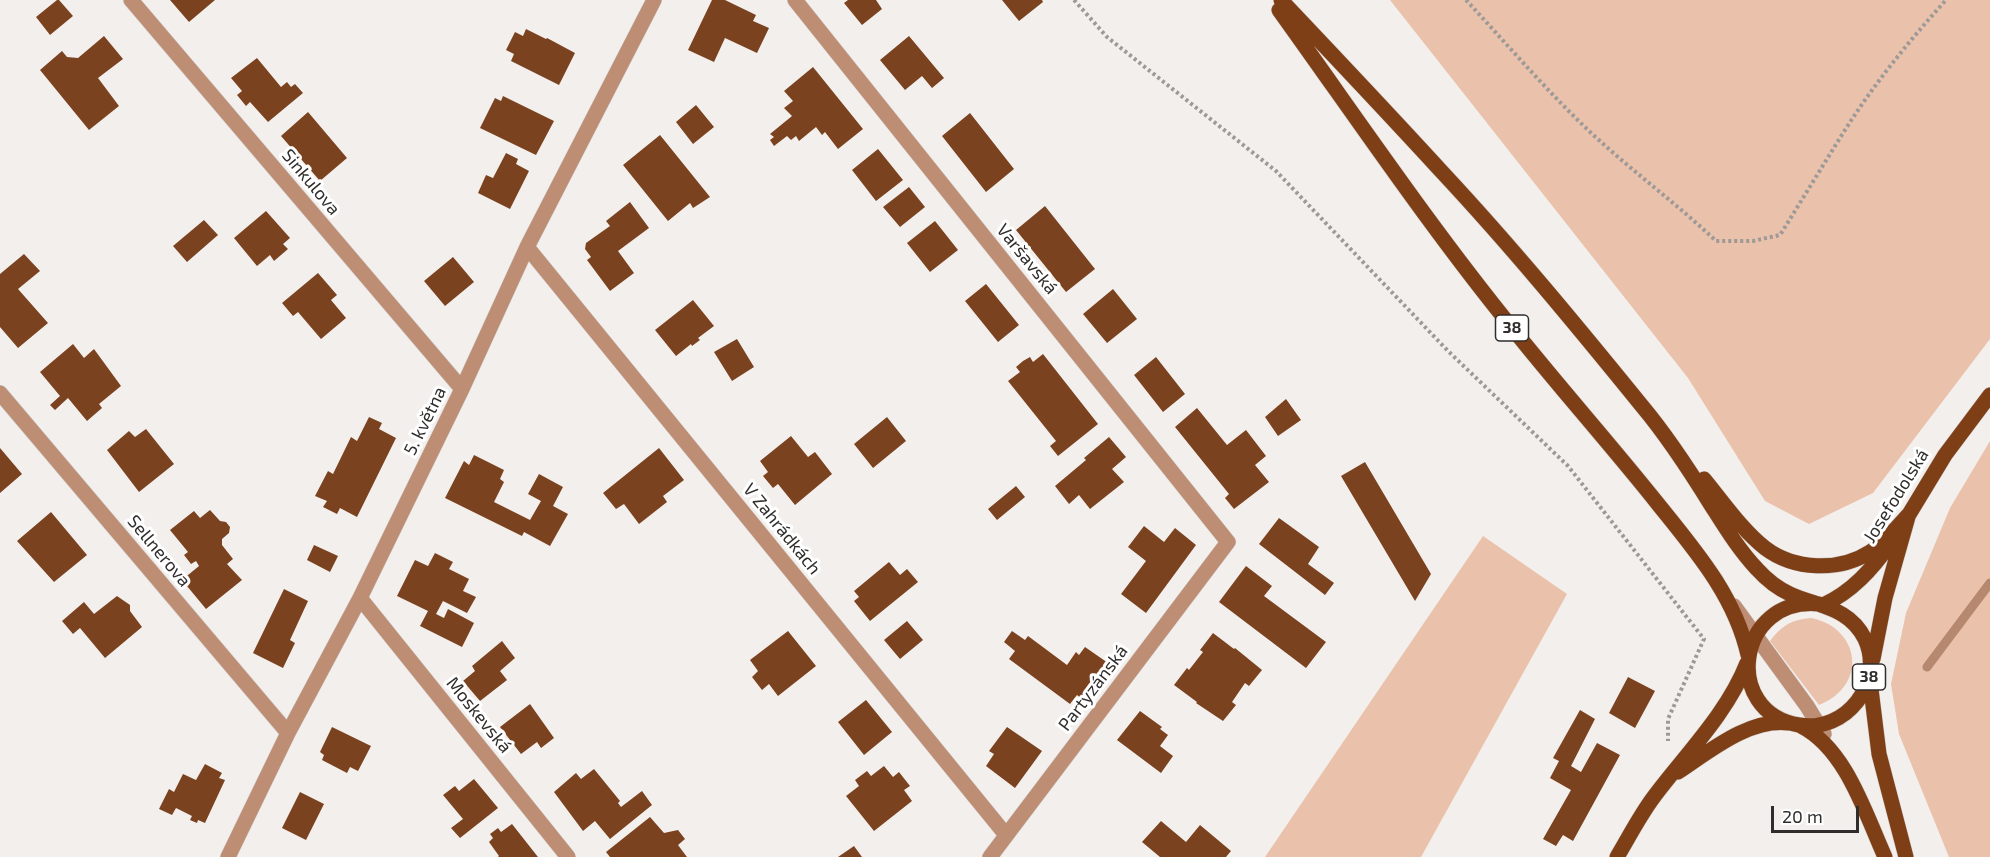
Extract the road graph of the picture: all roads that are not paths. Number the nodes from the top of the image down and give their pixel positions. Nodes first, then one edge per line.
1 (131, 0) edge
2 (654, 0) edge
3 (795, 0) edge
4 (1272, 0) edge
5 (1281, 0) edge
6 (527, 247) junction
7 (462, 389) junction
8 (0, 393) edge
9 (1990, 395) edge
10 (1643, 407) junction
11 (1909, 514) junction
12 (1228, 542) joint
13 (1726, 595) junction
14 (360, 598) junction
15 (1821, 604) junction
16 (1755, 635) junction
17 (1748, 657) junction
18 (1870, 673) junction
19 (1794, 724) junction
20 (1819, 725) junction
21 (288, 733) junction
22 (1844, 770) junction
23 (1668, 778) junction
24 (1006, 835) junction
25 (228, 857) edge
26 (568, 857) edge
27 (990, 857) edge
28 (1617, 857) edge
29 (1885, 857) edge
30 (1906, 857) edge

1 - 7 street, Sinkulova
2 - 6 street, 5. května
3 - 12 street, Varšavská
4 - 13 main road, 38
5 - 10 main road, 38
6 - 7 street, 5. května
6 - 24 street, V Zahrádkách
7 - 14 street, 5. května
8 - 21 street, Sellnerova
9 - 11 main road, Josefodolská
10 - 11 main road
10 - 15 main road, 38
11 - 15 main road, Josefodolská
11 - 18 main road
12 - 24 street, Partyzánská
13 - 16 street
13 - 17 main road, 38
14 - 21 street, 5. května
14 - 26 street, Moskevská
15 - 16 main road
15 - 18 main road, 38
16 - 17 main road
16 - 20 street
17 - 19 main road, 38
17 - 23 main road
18 - 20 main road, 38
18 - 30 main road, 38
19 - 20 main road, 38
19 - 22 main road, 38
19 - 23 main road
20 - 22 street
21 - 25 street, 5. května
22 - 29 main road, 38
23 - 28 main road
24 - 27 street, Partyzánská

